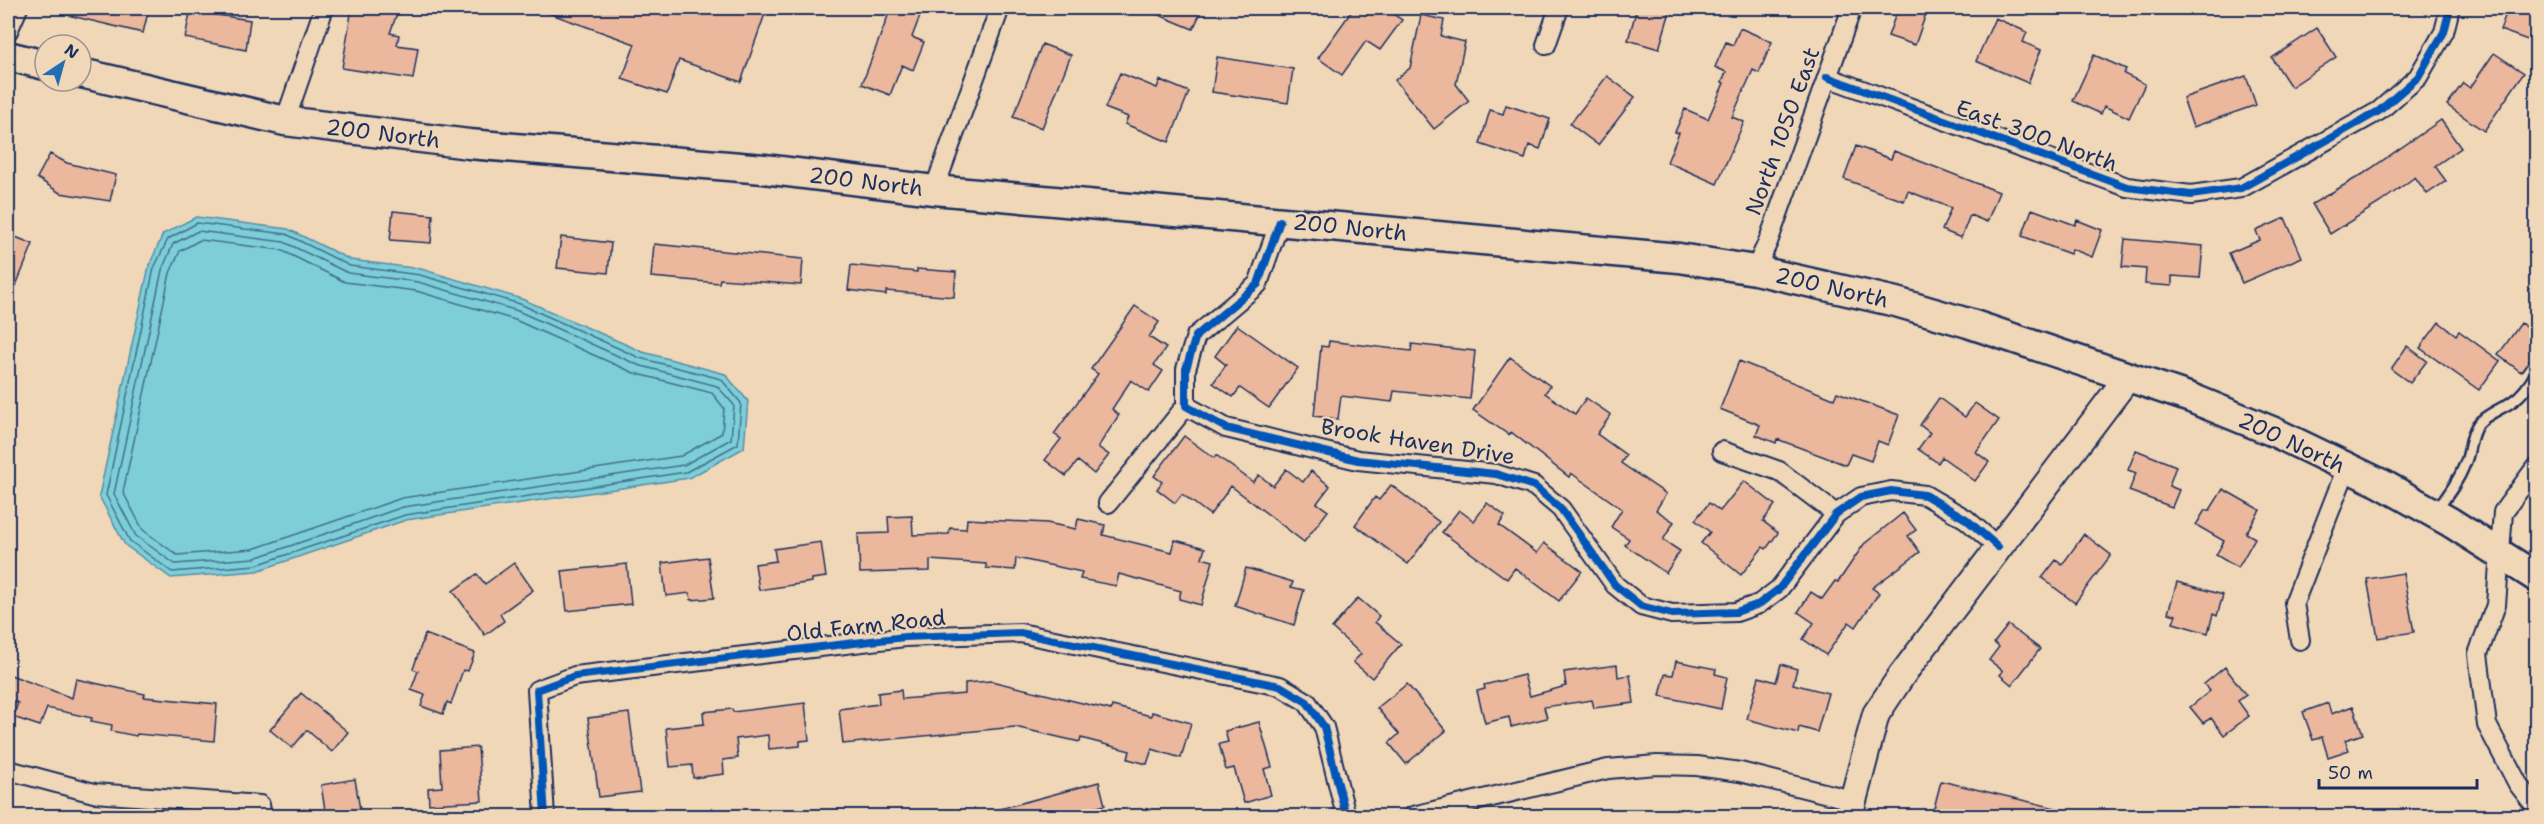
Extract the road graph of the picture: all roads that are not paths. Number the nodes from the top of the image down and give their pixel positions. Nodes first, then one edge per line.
1 (18, 8) edge
2 (324, 8) edge
3 (1000, 8) edge
4 (1559, 8) edge
5 (1852, 8) edge
6 (2450, 8) edge
7 (8, 30) edge
8 (1546, 45) dead end
9 (8, 56) edge
10 (33, 62) edge
11 (93, 76) edge
12 (1827, 77) junction
13 (285, 121) junction
14 (934, 190) junction
15 (1280, 220) junction
16 (1755, 270) junction
17 (2536, 373) edge
18 (2128, 377) junction
19 (1186, 406) junction
20 (1722, 451) dead end
21 (2347, 467) junction
22 (2536, 467) edge
23 (1108, 503) dead end
24 (2434, 513) junction
25 (1836, 514) junction
26 (1998, 546) junction
27 (2500, 552) junction
28 (2536, 577) edge
29 (2300, 640) dead end
30 (8, 770) edge
31 (2536, 807) edge
32 (1851, 808) edge
33 (262, 816) edge
34 (545, 816) edge
35 (1346, 816) edge
36 (1413, 816) edge

1 - 7 street
2 - 13 street
3 - 14 street
4 - 8 street
5 - 12 street, North 1050 East
6 - 12 street, East 300 North
9 - 10 main road
11 - 13 main road, 200 North
12 - 16 street, North 1050 East
13 - 14 main road, 200 North
14 - 15 main road, 200 North
15 - 16 main road, 200 North
15 - 19 street
16 - 18 main road, 200 North
17 - 24 lane
18 - 21 main road, 200 North
18 - 26 street
19 - 23 street
19 - 25 street, Brook Haven Drive
20 - 25 street
21 - 24 main road, 200 North
21 - 29 street
22 - 27 street
24 - 27 main road, 200 North
25 - 26 street, Brook Haven Drive
26 - 32 street
27 - 28 main road, 200 North
27 - 31 street
30 - 33 street
32 - 36 street
34 - 35 street, Old Farm Road

